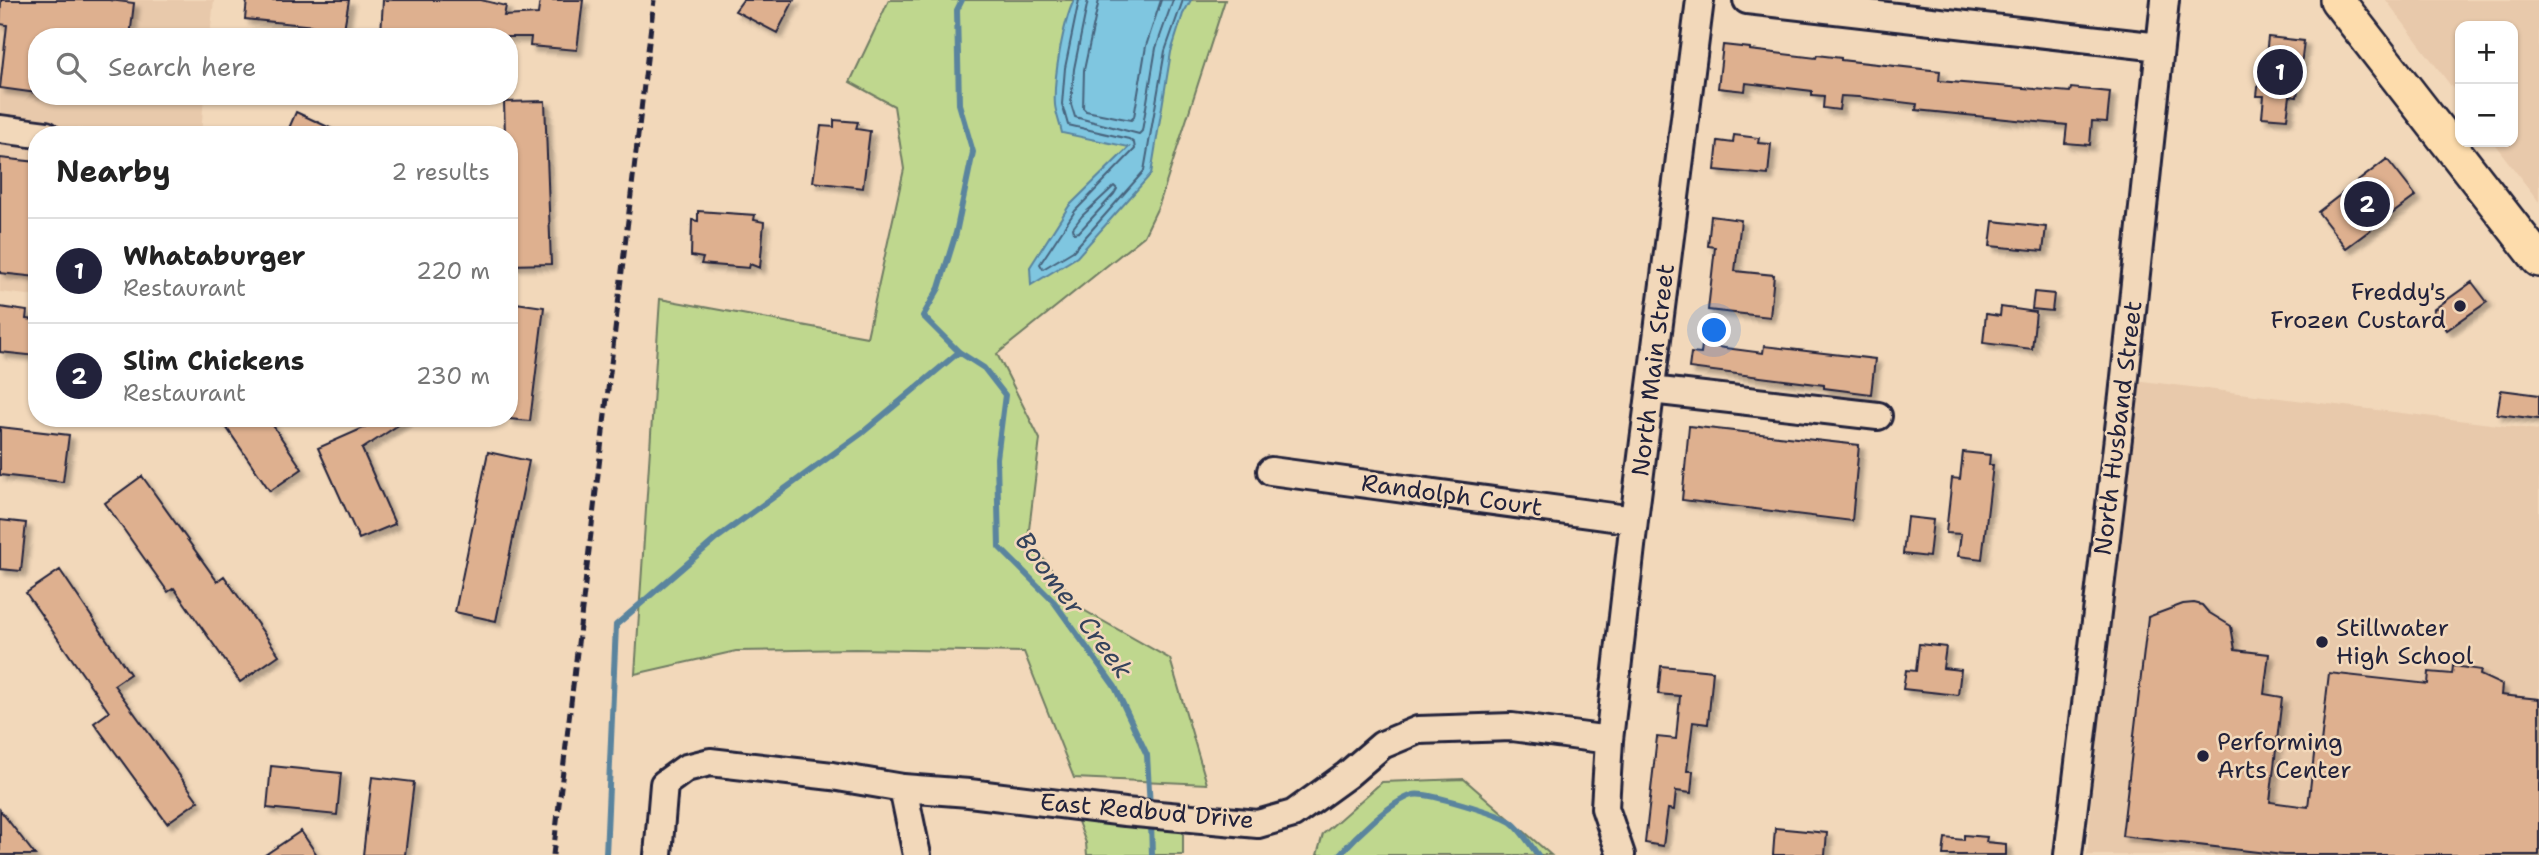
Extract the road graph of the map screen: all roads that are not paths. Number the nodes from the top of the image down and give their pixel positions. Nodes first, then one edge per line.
1 (1700, 0) edge
2 (1747, 0) edge
3 (2165, 0) edge
4 (2337, 0) edge
5 (2160, 47) junction
6 (0, 130) edge
7 (28, 133) edge
8 (2539, 260) edge
9 (1651, 390) junction
10 (1878, 416) dead end
11 (1271, 471) dead end
12 (1634, 520) junction
13 (1609, 740) junction
14 (903, 788) junction
15 (658, 855) edge
16 (917, 855) edge
17 (1621, 855) edge
18 (2068, 855) edge

1 - 9 street, North Main Street
2 - 5 street
3 - 5 street, North Husband Street
4 - 8 main road
5 - 18 street, North Husband Street
6 - 7 street
9 - 10 street
9 - 12 street, North Main Street
11 - 12 street, Randolph Court
12 - 13 street, North Main Street
13 - 14 street, East Redbud Drive
13 - 17 street, North Main Street
14 - 15 street, East Redbud Drive
14 - 16 street

